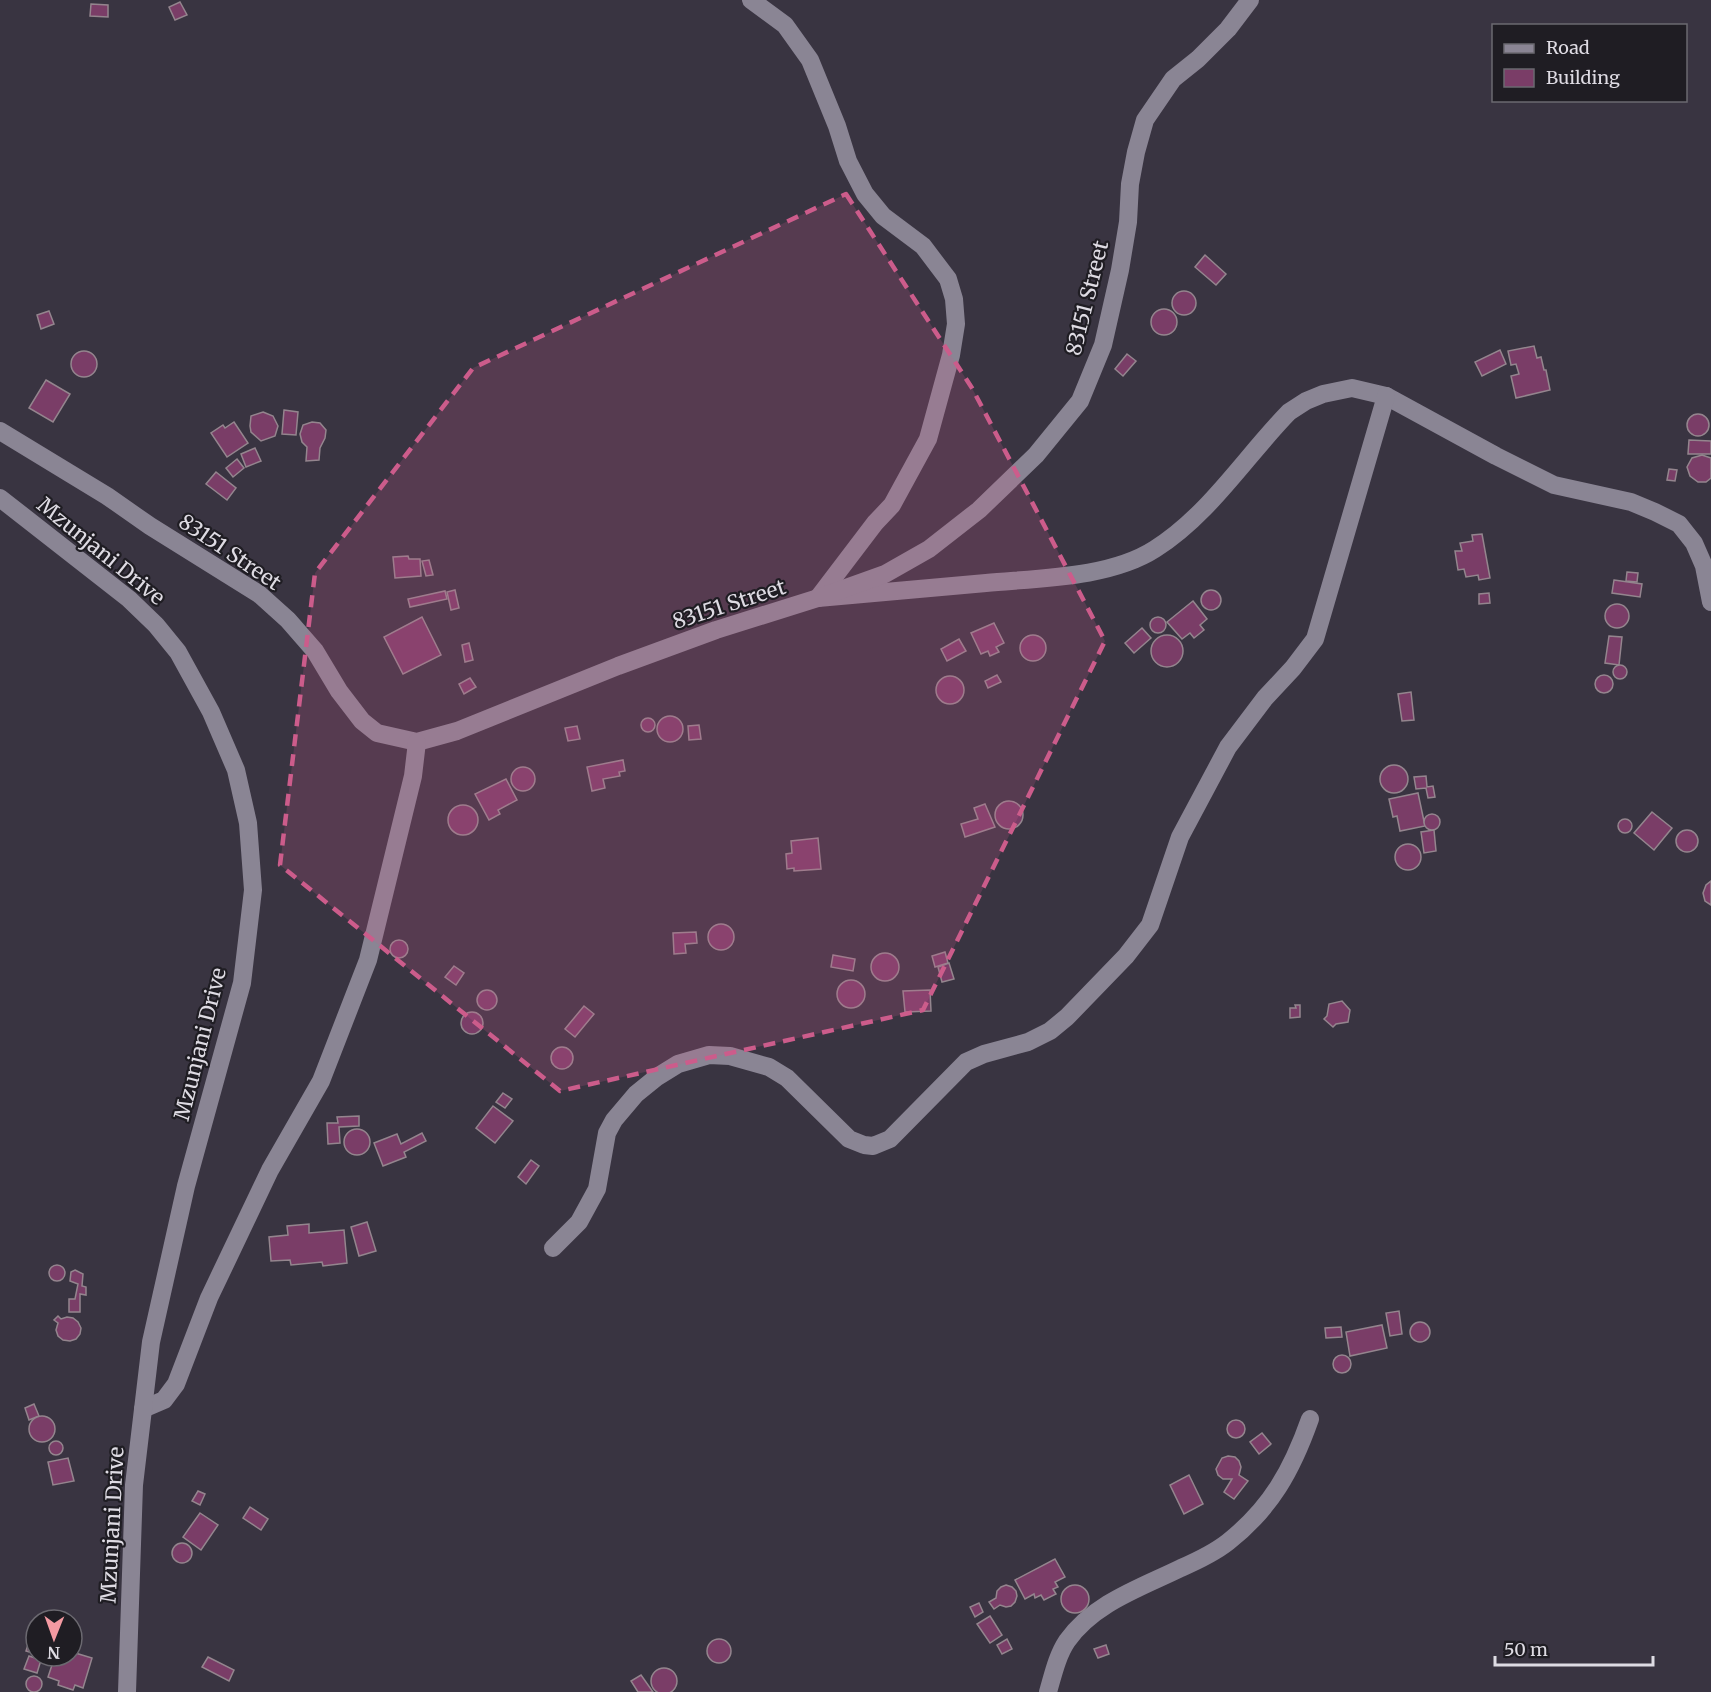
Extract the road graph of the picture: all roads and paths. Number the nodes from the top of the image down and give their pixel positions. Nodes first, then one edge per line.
1 (751, 0) edge
2 (1250, 0) edge
3 (1386, 396) junction
4 (0, 431) edge
5 (0, 498) edge
6 (818, 598) junction
7 (1711, 602) edge
8 (417, 742) junction
9 (553, 1248) dead end
10 (143, 1409) junction
11 (1310, 1419) dead end
12 (127, 1692) edge
13 (1048, 1692) edge

1 - 6 street
2 - 6 street, 83151 Street
3 - 6 street
3 - 7 street
3 - 9 street
4 - 8 street, 83151 Street
5 - 10 street, Mzunjani Drive
6 - 8 street, 83151 Street
8 - 10 street
10 - 12 street, Mzunjani Drive
11 - 13 street

